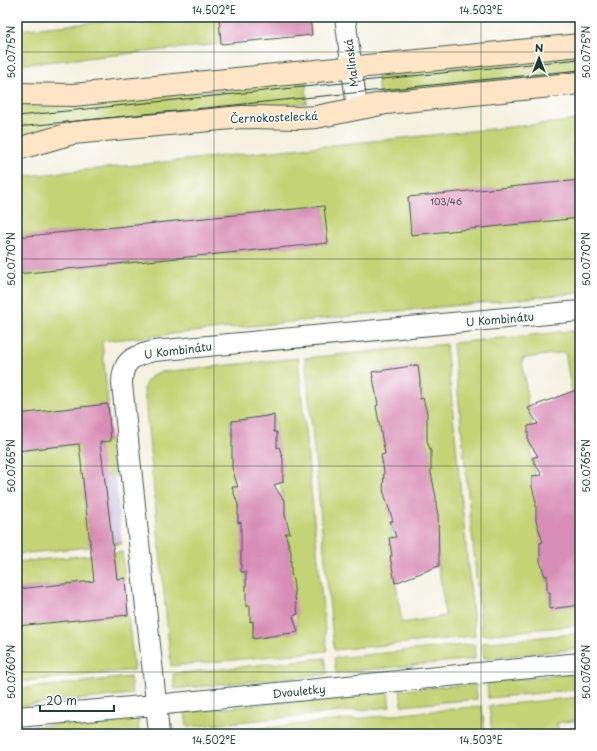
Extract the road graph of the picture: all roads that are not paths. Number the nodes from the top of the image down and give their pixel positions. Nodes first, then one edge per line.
1 (345, 17) edge
2 (580, 45) edge
3 (351, 68) junction
4 (580, 83) edge
5 (17, 94) edge
6 (356, 108) junction
7 (17, 149) edge
8 (580, 311) edge
9 (580, 663) edge
10 (155, 705) junction
11 (17, 717) edge
12 (159, 734) edge

1 - 3 street, Malínská
2 - 3 main road
3 - 5 main road
3 - 6 street, Malínská
4 - 6 main road, Černokostelecká
6 - 7 main road, Černokostelecká
8 - 10 street, U Kombinátu
9 - 10 street, Dvouletky
10 - 11 street, Dvouletky
10 - 12 street, U Kombinátu

